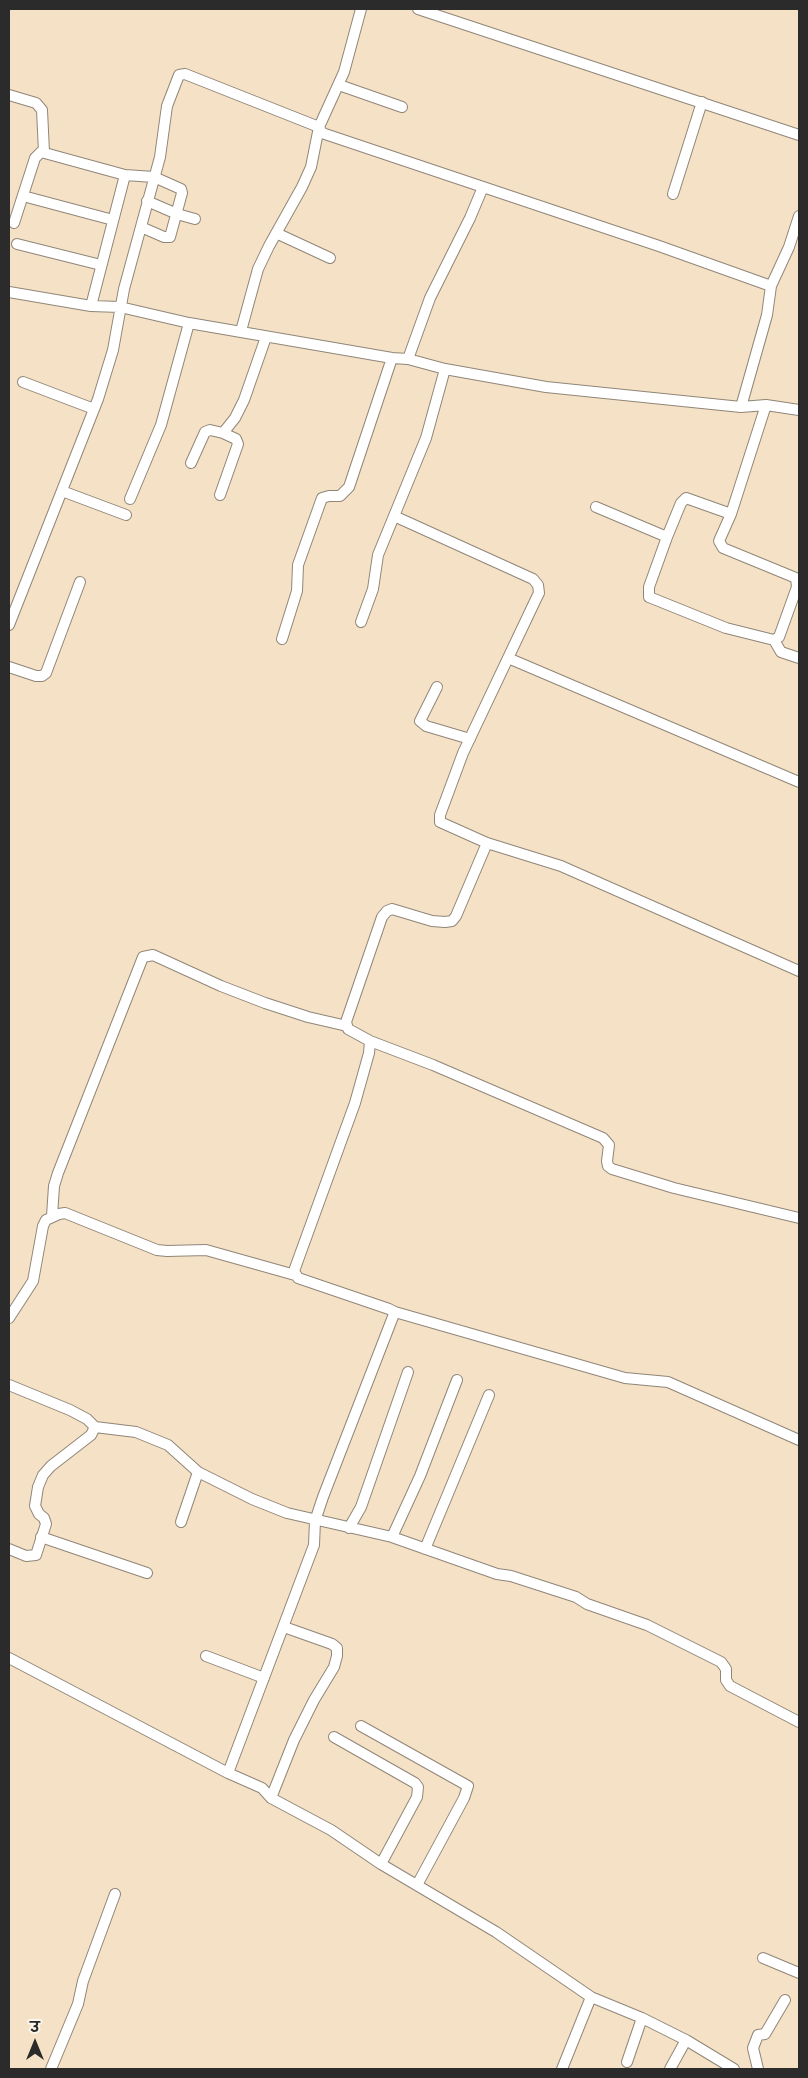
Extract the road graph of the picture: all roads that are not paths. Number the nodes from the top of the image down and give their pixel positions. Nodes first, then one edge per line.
1 (362, 9) edge
2 (418, 9) edge
3 (339, 85) junction
4 (9, 95) edge
5 (702, 102) junction
6 (402, 108) dead end
7 (319, 127) junction
8 (799, 135) edge
9 (44, 152) junction
10 (125, 175) junction
11 (154, 177) junction
12 (483, 186) junction
13 (673, 194) dead end
14 (23, 196) junction
15 (148, 201) junction
16 (177, 214) junction
17 (799, 216) edge
18 (195, 219) dead end
19 (113, 220) junction
20 (14, 223) dead end
21 (141, 227) junction
22 (797, 229) edge
23 (276, 233) junction
24 (17, 244) dead end
25 (330, 258) dead end
26 (101, 265) junction
27 (771, 286) junction
28 (9, 292) edge
29 (91, 306) junction
30 (120, 307) junction
31 (189, 323) junction
32 (241, 331) junction
33 (266, 337) junction
34 (392, 358) junction
35 (408, 359) junction
36 (445, 369) junction
37 (23, 382) dead end
38 (766, 405) junction
39 (741, 407) junction
40 (94, 409) junction
41 (799, 410) edge
42 (224, 433) junction
43 (191, 463) dead end
44 (62, 491) junction
45 (220, 495) dead end
46 (130, 499) dead end
47 (596, 507) dead end
48 (731, 514) junction
49 (126, 515) dead end
50 (394, 516) junction
51 (667, 537) junction
52 (80, 582) dead end
53 (361, 622) dead end
54 (9, 625) edge
55 (282, 639) dead end
56 (774, 640) junction
57 (508, 658) junction
58 (799, 658) edge
59 (9, 666) edge
60 (437, 686) dead end
61 (470, 739) junction
62 (799, 782) edge
63 (487, 843) junction
64 (799, 971) edge
65 (347, 1026) junction
66 (370, 1041) junction
67 (52, 1216) junction
68 (799, 1218) edge
69 (295, 1275) junction
70 (395, 1312) junction
71 (9, 1318) edge
72 (408, 1372) dead end
73 (457, 1380) dead end
74 (9, 1385) edge
75 (488, 1395) dead end
76 (95, 1427) junction
77 (799, 1440) edge
78 (198, 1472) junction
79 (316, 1521) junction
80 (181, 1522) dead end
81 (349, 1528) junction
82 (42, 1537) junction
83 (392, 1538) junction
84 (9, 1549) edge
85 (425, 1549) junction
86 (147, 1573) dead end
87 (284, 1627) junction
88 (206, 1656) dead end
89 (9, 1658) edge
90 (264, 1678) junction
91 (799, 1722) edge
92 (361, 1726) dead end
93 (334, 1737) dead end
94 (228, 1773) junction
95 (271, 1798) junction
96 (381, 1864) junction
97 (417, 1885) junction
98 (115, 1894) dead end
99 (763, 1958) dead end
100 (799, 1972) edge
101 (591, 1998) junction
102 (785, 2000) dead end
103 (642, 2018) junction
104 (686, 2040) junction
105 (627, 2062) dead end
106 (51, 2069) edge
107 (562, 2069) edge
108 (670, 2069) edge
109 (734, 2069) edge
110 (758, 2069) edge

1 - 3 street
2 - 5 street
3 - 6 street
3 - 7 street
4 - 9 street
5 - 8 street
5 - 13 street
7 - 11 street
7 - 12 street
7 - 23 street
9 - 10 street
9 - 14 street
10 - 11 street
10 - 19 street
11 - 15 street
11 - 16 street
12 - 27 street
12 - 35 street
14 - 19 street
14 - 20 street
15 - 16 street
15 - 21 street
16 - 18 street
16 - 21 street
17 - 22 street
19 - 26 street
21 - 30 street
22 - 27 street
23 - 25 street
23 - 32 street
24 - 26 street
26 - 29 street
27 - 39 street
28 - 29 street
29 - 30 street
30 - 31 street
30 - 40 street
31 - 32 street
31 - 46 street
32 - 33 street
33 - 34 street
33 - 42 street
34 - 35 street
34 - 55 street
35 - 36 street
36 - 39 street
36 - 50 street
37 - 40 street
38 - 39 street
38 - 41 street
38 - 48 street
40 - 44 street
42 - 43 street
42 - 45 street
44 - 49 street
44 - 54 street
47 - 51 street
48 - 51 street
48 - 56 street
50 - 53 street
50 - 57 street
51 - 56 street
52 - 59 street
56 - 58 street
57 - 61 street
57 - 62 street
60 - 61 street
61 - 63 street
63 - 64 street
63 - 65 street
65 - 66 street
65 - 67 street
66 - 68 street
66 - 69 street
67 - 69 street
67 - 71 street
69 - 70 street
70 - 77 street
70 - 79 street
72 - 81 street
73 - 83 street
74 - 76 street
75 - 85 street
76 - 78 street
76 - 82 street
78 - 79 street
78 - 80 street
79 - 81 street
79 - 87 street
81 - 83 street
82 - 84 street
82 - 86 street
83 - 85 street
85 - 91 street
87 - 90 street
87 - 95 street
88 - 90 street
89 - 94 street
90 - 94 street
92 - 97 street
93 - 96 street
94 - 95 street
95 - 96 street
96 - 97 street
97 - 101 street
98 - 106 street
99 - 100 street
101 - 103 street
101 - 107 street
102 - 110 street
103 - 104 street
103 - 105 street
104 - 108 street
104 - 109 street

